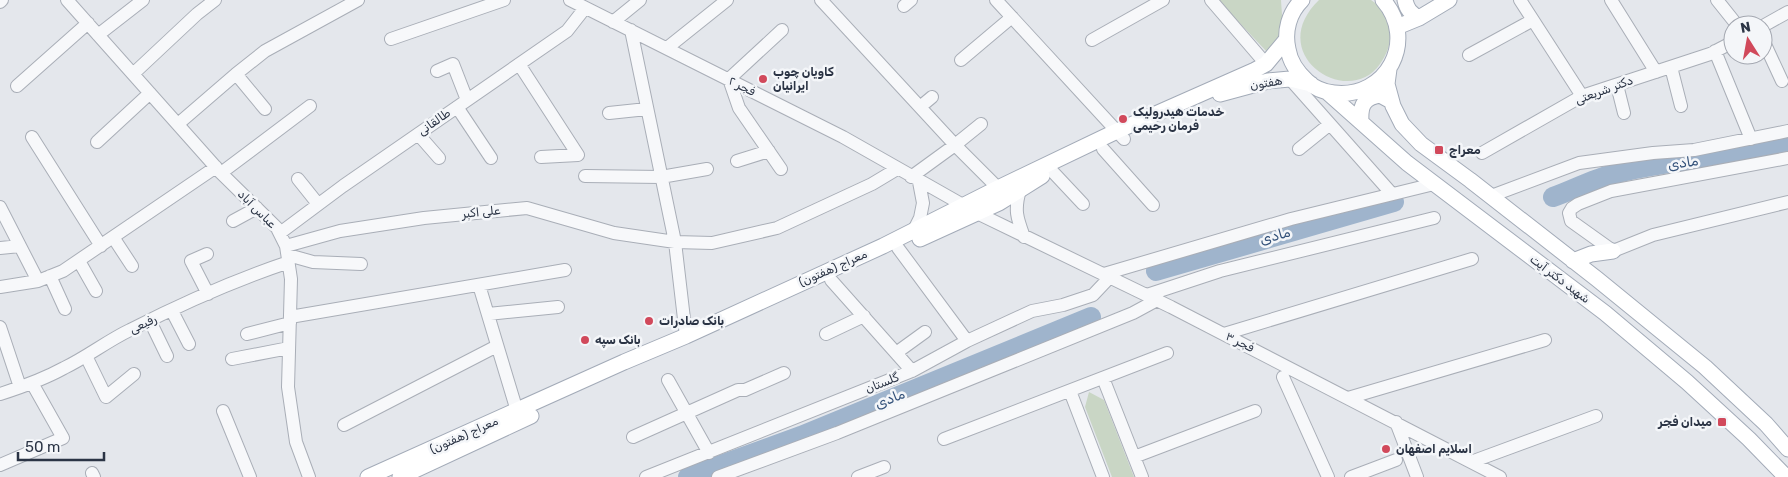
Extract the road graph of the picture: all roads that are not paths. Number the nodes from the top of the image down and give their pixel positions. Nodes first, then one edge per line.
1 (67, 0) edge
2 (143, 0) edge
3 (215, 0) edge
4 (358, 0) edge
5 (504, 0) edge
6 (570, 0) edge
7 (640, 0) edge
8 (727, 0) edge
9 (821, 0) edge
10 (996, 0) edge
11 (1164, 0) edge
12 (1212, 0) edge
13 (1286, 0) edge
14 (1302, 0) edge
15 (1383, 0) edge
16 (1405, 0) edge
17 (1449, 0) edge
18 (1520, 0) edge
19 (1611, 0) edge
20 (1717, 0) edge
21 (585, 8) junction
22 (1788, 12) edge
23 (1729, 15) edge
24 (1012, 17) junction
25 (1419, 18) junction
26 (1533, 20) junction
27 (1773, 20) edge
28 (614, 22) junction
29 (88, 23) junction
30 (1288, 23) junction
31 (1397, 27) junction
32 (631, 30) junction
33 (782, 30) dead end
34 (98, 35) junction
35 (391, 39) dead end
36 (1092, 40) dead end
37 (1286, 40) junction
38 (1723, 47) edge
39 (667, 48) junction
40 (1715, 51) junction
41 (1470, 56) dead end
42 (961, 60) dead end
43 (1773, 62) edge
44 (519, 64) junction
45 (1266, 64) junction
46 (1670, 67) junction
47 (1388, 69) junction
48 (437, 71) dead end
49 (1656, 72) junction
50 (133, 74) junction
51 (236, 74) junction
52 (729, 79) junction
53 (1290, 79) junction
54 (1782, 81) dead end
55 (1311, 84) junction
56 (1617, 85) junction
57 (18, 86) dead end
58 (1327, 92) junction
59 (150, 93) junction
60 (1222, 93) joint
61 (932, 96) dead end
62 (1582, 96) junction
63 (1391, 101) junction
64 (462, 103) junction
65 (310, 106) dead end
66 (1681, 106) dead end
67 (920, 107) junction
68 (265, 108) dead end
69 (647, 109) junction
70 (610, 113) dead end
71 (1624, 113) dead end
72 (1361, 121) junction
73 (178, 124) junction
74 (981, 124) dead end
75 (1330, 124) junction
76 (1788, 131) edge
77 (418, 134) junction
78 (1121, 135) junction
79 (32, 137) dead end
80 (1752, 139) junction
81 (97, 142) dead end
82 (955, 145) junction
83 (1103, 148) junction
84 (1299, 149) dead end
85 (769, 151) junction
86 (1482, 153) dead end
87 (439, 158) dead end
88 (491, 158) dead end
89 (541, 158) dead end
90 (1788, 158) edge
91 (737, 161) dead end
92 (781, 168) dead end
93 (707, 169) dead end
94 (897, 169) junction
95 (218, 170) junction
96 (1052, 172) junction
97 (585, 176) dead end
98 (661, 177) junction
99 (298, 179) dead end
100 (915, 180) junction
101 (1434, 184) junction
102 (998, 188) junction
103 (1020, 190) junction
104 (1392, 194) junction
105 (1491, 196) junction
106 (1788, 202) edge
107 (318, 204) junction
108 (1083, 204) dead end
109 (964, 205) junction
110 (1153, 205) dead end
111 (0, 207) edge
112 (257, 208) junction
113 (977, 214) junction
114 (1434, 218) dead end
115 (233, 220) dead end
116 (280, 232) junction
117 (913, 232) junction
118 (1024, 237) junction
119 (114, 238) junction
120 (675, 242) junction
121 (20, 246) junction
122 (101, 246) junction
123 (0, 248) edge
124 (898, 248) junction
125 (1613, 251) junction
126 (207, 254) dead end
127 (288, 254) junction
128 (1472, 259) dead end
129 (1573, 260) junction
130 (79, 261) junction
131 (361, 264) dead end
132 (132, 266) dead end
133 (565, 270) dead end
134 (50, 276) junction
135 (1107, 276) junction
136 (1597, 279) junction
137 (831, 280) junction
138 (38, 282) junction
139 (479, 285) junction
140 (0, 287) edge
141 (96, 291) dead end
142 (208, 294) junction
143 (1152, 298) junction
144 (558, 307) dead end
145 (65, 309) dead end
146 (172, 311) junction
147 (488, 314) junction
148 (864, 316) junction
149 (290, 320) junction
150 (150, 321) junction
151 (0, 327) edge
152 (925, 332) dead end
153 (247, 334) dead end
154 (826, 334) dead end
155 (1224, 334) junction
156 (686, 336) junction
157 (1545, 340) dead end
158 (967, 341) junction
159 (189, 344) dead end
160 (498, 346) junction
161 (289, 348) junction
162 (896, 353) junction
163 (1167, 353) dead end
164 (86, 356) junction
165 (167, 356) dead end
166 (232, 359) dead end
167 (626, 366) junction
168 (912, 371) junction
169 (784, 373) dead end
170 (134, 374) dead end
171 (1283, 377) dead end
172 (1103, 378) junction
173 (668, 380) dead end
174 (26, 385) junction
175 (1070, 391) junction
176 (0, 394) edge
177 (1348, 398) junction
178 (1255, 410) dead end
179 (222, 411) dead end
180 (517, 411) junction
181 (687, 414) junction
182 (1596, 416) dead end
183 (1396, 422) junction
184 (344, 425) dead end
185 (633, 438) dead end
186 (944, 439) dead end
187 (1788, 449) edge
188 (709, 453) junction
189 (1134, 457) junction
190 (1396, 460) dead end
191 (1471, 462) junction
192 (0, 465) edge
193 (884, 466) dead end
194 (250, 477) edge
195 (309, 477) edge
196 (368, 477) edge
197 (400, 477) edge
198 (646, 477) edge
199 (718, 477) edge
200 (858, 477) edge
201 (1101, 477) edge
202 (1142, 477) edge
203 (1328, 477) edge
204 (1351, 477) edge
205 (1417, 477) edge
206 (1500, 477) edge
207 (1786, 477) edge

1 - 29 street, عباس آباد
2 - 34 street
3 - 50 street
4 - 51 street
5 - 35 street
6 - 21 street, فجر ۲
7 - 28 street
8 - 39 street
9 - 67 street
10 - 24 street
11 - 36 street
12 - 45 street
13 - 30 main road
14 - 30 main road
15 - 31 main road
16 - 25 main road
17 - 25 main road
18 - 26 street
19 - 49 street
20 - 23 street
21 - 28 street, فجر ۲
21 - 44 street, طالقانی
22 - 27 street
24 - 42 street
24 - 78 street
25 - 31 main road
26 - 41 street
26 - 62 street
28 - 32 street, فجر ۲
29 - 34 street, عباس آباد
29 - 57 street
30 - 37 main road
31 - 47 main road
32 - 39 street, فجر ۲
32 - 69 street
33 - 52 street
34 - 50 street, عباس آباد
37 - 45 main road, معراج (هفتون)
37 - 55 main road
38 - 40 street, دکتر شریعتی
39 - 52 street, فجر ۲
40 - 46 street, دکتر شریعتی
40 - 80 street
43 - 54 street
44 - 64 street, طالقانی
44 - 89 street
45 - 78 main road, معراج (هفتون)
46 - 49 street, دکتر شریعتی
46 - 66 street
47 - 58 main road
47 - 63 main road, شهید دکتر آیت
48 - 64 street
49 - 56 street, دکتر شریعتی
50 - 59 street, عباس آباد
51 - 68 street
51 - 73 street
52 - 85 street
52 - 94 street, فجر ۲
53 - 55 main road, هفتون
53 - 60 main road, هفتون
53 - 75 street
55 - 58 main road
56 - 62 street, دکتر شریعتی
56 - 71 street
58 - 72 main road, شهید دکتر آیت
59 - 73 street, عباس آباد
59 - 81 street
60 - 78 main road, معراج (هفتون)
61 - 67 street
62 - 86 street, دکتر شریعتی
63 - 72 main road
63 - 105 main road, شهید دکتر آیت
64 - 77 street, طالقانی
64 - 88 street
65 - 95 street
67 - 82 street
69 - 70 street
69 - 98 street
72 - 101 main road, شهید دکتر آیت
73 - 95 street, عباس آباد
74 - 82 street
75 - 84 street
75 - 104 street
76 - 80 street
77 - 87 street
77 - 107 street, طالقانی
78 - 83 main road, معراج (هفتون)
78 - 102 main road, معراج (هفتون)
79 - 122 street
80 - 105 street
82 - 100 street
82 - 102 street
83 - 96 main road, معراج (هفتون)
83 - 110 street
85 - 91 street
85 - 92 street
90 - 125 street
93 - 98 street
94 - 100 street, فجر ۲
94 - 120 street, علی اکبر
95 - 112 street, عباس آباد
95 - 119 street
96 - 103 main road, معراج (هفتون)
96 - 108 street
97 - 98 street
98 - 120 street
99 - 107 street
100 - 109 street, فجر ۲
100 - 117 street
101 - 104 street
101 - 207 main road, شهید دکتر آیت
102 - 109 main road, معراج (هفتون)
103 - 113 main road, معراج (هفتون)
103 - 118 street
104 - 135 street
105 - 129 main road, شهید دکتر آیت
106 - 125 street
107 - 116 street, طالقانی
109 - 113 street, فجر ۲
109 - 117 main road, معراج (هفتون)
111 - 121 street
112 - 115 street
112 - 116 street, عباس آباد
113 - 118 street, فجر ۳
113 - 124 main road, معراج (هفتون)
114 - 143 street
116 - 127 street, عباس آباد
117 - 156 main road, معراج (هفتون)
118 - 135 street, فجر ۳
119 - 122 street
119 - 132 street
120 - 127 street, علی اکبر
120 - 156 street
121 - 123 street
121 - 138 street
122 - 130 street
124 - 137 main road, معراج (هفتون)
124 - 158 street
125 - 129 main road
125 - 136 main road
126 - 142 street
127 - 131 street
127 - 142 street, رفیعی
127 - 149 street, عباس آباد
128 - 155 street
129 - 136 main road, شهید دکتر آیت
130 - 134 street
130 - 141 street
133 - 139 street
134 - 138 street
134 - 145 street
135 - 143 street, فجر ۳
135 - 158 street, گلستان
136 - 187 main road, شهید دکتر آیت
137 - 148 street
137 - 167 main road, معراج (هفتون)
138 - 140 street
139 - 147 street
139 - 149 street
142 - 146 street, رفیعی
143 - 155 street, فجر ۳
143 - 199 street
144 - 147 street
146 - 150 street, رفیعی
146 - 159 street
147 - 160 street
148 - 154 street
148 - 162 street
149 - 153 street
149 - 161 street, عباس آباد
150 - 164 street, رفیعی
150 - 165 street
151 - 174 street
152 - 162 street
155 - 177 street, فجر ۳
156 - 167 main road, معراج (هفتون)
157 - 177 street
158 - 168 street, گلستان
160 - 180 street
160 - 184 street
161 - 166 street
161 - 195 street, عباس آباد
162 - 168 street
163 - 172 street
164 - 170 street
164 - 174 street, رفیعی
167 - 180 main road, معراج (هفتون)
167 - 197 main road, معراج (هفتون)
168 - 188 street, گلستان
169 - 181 street
171 - 203 street
172 - 175 street
172 - 189 street
173 - 181 street
174 - 176 street, رفیعی
174 - 192 street
175 - 186 street
175 - 201 street
177 - 183 street, فجر ۳
178 - 189 street
179 - 194 street
180 - 196 main road, معراج (هفتون)
181 - 185 street
181 - 188 street
182 - 191 street
183 - 191 street, فجر ۳
183 - 205 street
188 - 198 street, گلستان
189 - 202 street
190 - 204 street
191 - 206 street, فجر ۳
193 - 200 street

